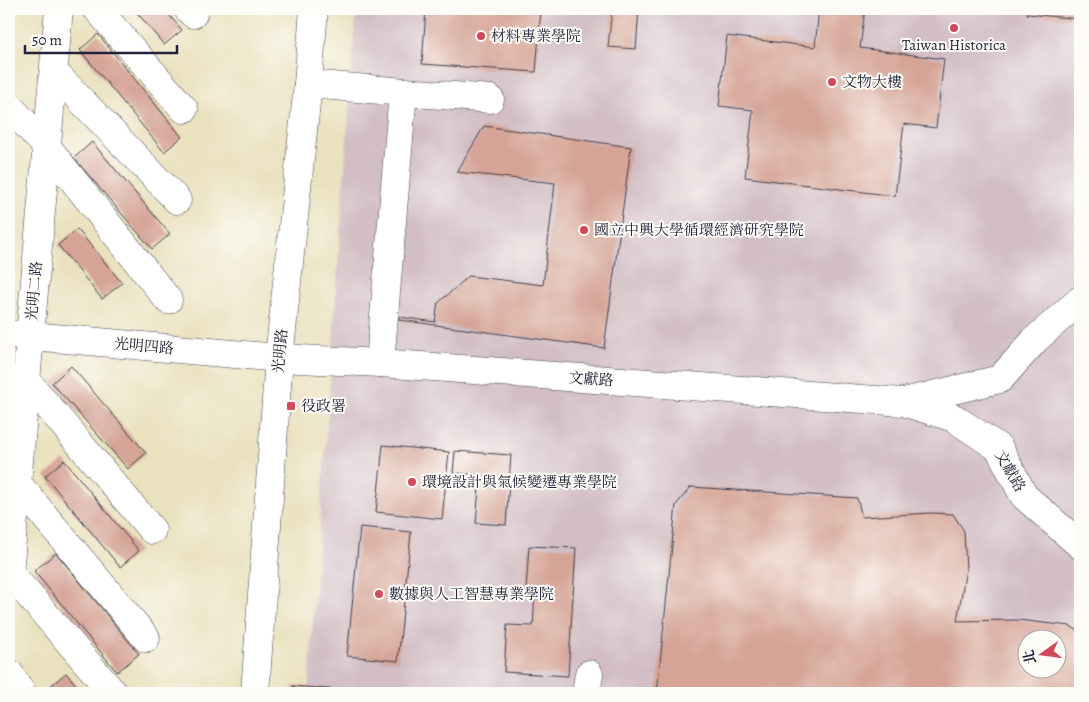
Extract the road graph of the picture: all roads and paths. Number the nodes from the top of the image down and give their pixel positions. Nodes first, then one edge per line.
1 (38, 9) edge
2 (97, 9) edge
3 (314, 9) edge
4 (58, 19) edge
5 (54, 72) junction
6 (308, 84) junction
7 (403, 92) junction
8 (490, 99) dead end
9 (9, 108) edge
10 (184, 109) dead end
11 (47, 147) junction
12 (177, 200) dead end
13 (168, 300) dead end
14 (1080, 300) edge
15 (20, 335) edge
16 (279, 358) junction
17 (380, 363) junction
18 (26, 380) junction
19 (902, 402) junction
20 (17, 483) junction
21 (11, 514) edge
22 (152, 530) dead end
23 (1080, 545) edge
24 (9, 573) edge
25 (146, 638) dead end
26 (9, 673) edge
27 (22, 693) edge
28 (113, 693) edge
29 (255, 693) edge

1 - 4 street
2 - 10 street
3 - 6 street, 光明路
4 - 5 street, 光明二路
5 - 11 street, 光明二路
5 - 12 street
6 - 7 street
6 - 16 street, 光明路
7 - 8 street
7 - 17 street
9 - 11 street
11 - 13 street
11 - 15 street, 光明二路
14 - 19 street, 文獻路
15 - 16 street, 光明四路
15 - 18 street, 光明二路
16 - 17 street, 文獻路
16 - 29 street, 光明路
17 - 19 street, 文獻路
18 - 20 street, 光明二路
18 - 22 street
19 - 23 street, 文獻路
20 - 21 street, 光明二路
20 - 25 street
21 - 24 street, 光明二路
24 - 28 street
26 - 27 street

